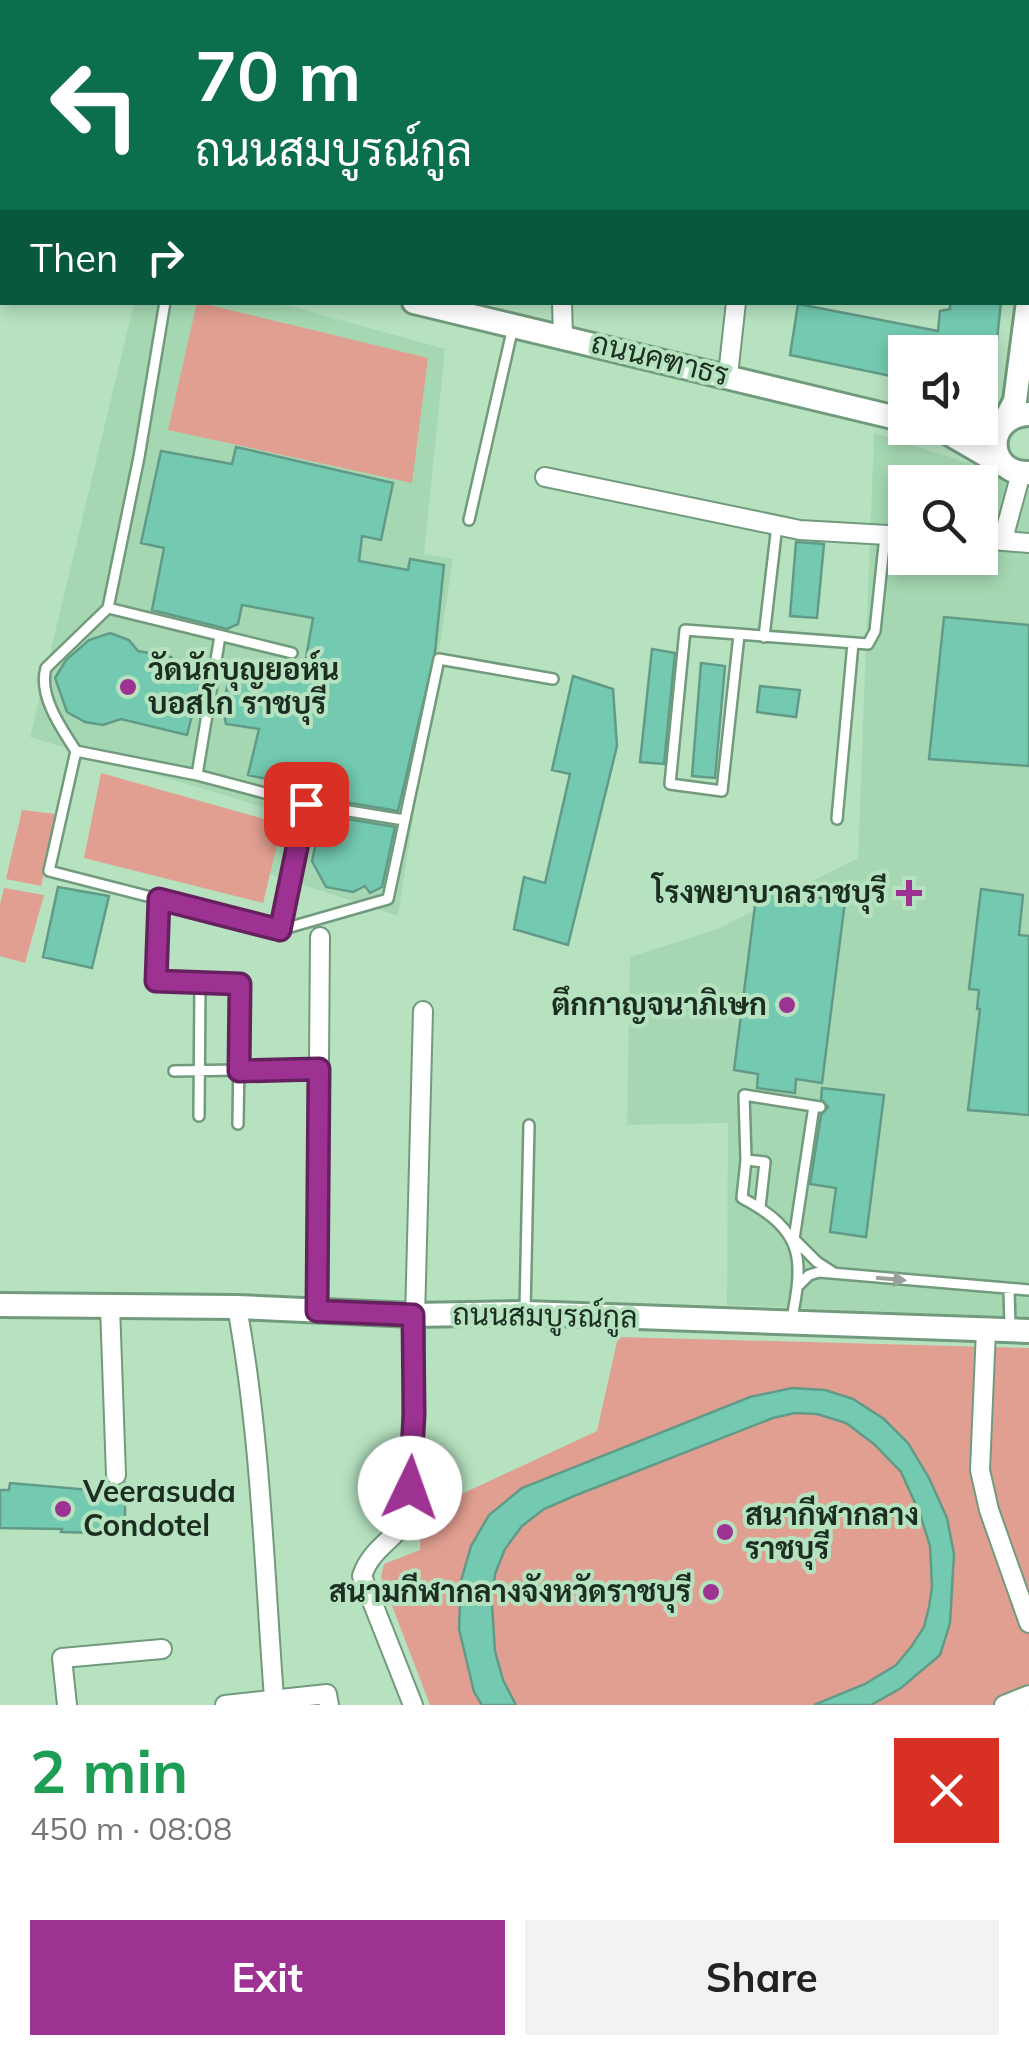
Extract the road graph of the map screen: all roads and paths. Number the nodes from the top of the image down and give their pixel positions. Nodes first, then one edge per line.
1 (164, 305) edge
2 (428, 305) edge
3 (562, 305) edge
4 (736, 305) edge
5 (1028, 305) edge
6 (514, 324) junction
7 (563, 336) junction
8 (728, 375) junction
9 (1029, 414) edge
10 (888, 416) edge
11 (998, 418) edge
12 (998, 422) edge
13 (970, 445) edge
14 (995, 445) edge
15 (1019, 472) edge
16 (545, 477) dead end
17 (469, 520) dead end
18 (777, 525) junction
19 (886, 536) joint
20 (998, 540) edge
21 (1004, 540) junction
22 (1029, 543) edge
23 (108, 608) junction
24 (739, 635) junction
25 (220, 636) junction
26 (764, 637) junction
27 (852, 643) junction
28 (292, 654) dead end
29 (552, 679) dead end
30 (76, 751) junction
31 (197, 775) junction
32 (306, 804) junction
33 (404, 820) junction
34 (836, 820) dead end
35 (159, 899) junction
36 (280, 930) junction
37 (320, 936) dead end
38 (200, 982) junction
39 (422, 1010) dead end
40 (319, 1069) junction
41 (174, 1071) dead end
42 (239, 1071) junction
43 (200, 1072) junction
44 (199, 1116) dead end
45 (238, 1124) dead end
46 (529, 1125) dead end
47 (746, 1160) junction
48 (760, 1208) junction
49 (794, 1239) junction
50 (836, 1274) junction
51 (799, 1285) junction
52 (1009, 1289) junction
53 (1029, 1290) edge
54 (0, 1305) edge
55 (110, 1306) junction
56 (237, 1307) junction
57 (317, 1311) junction
58 (524, 1313) junction
59 (413, 1315) junction
60 (791, 1324) junction
61 (1008, 1331) edge
62 (116, 1475) dead end
63 (1029, 1623) edge
64 (162, 1648) dead end
65 (1029, 1696) edge
66 (274, 1698) junction
67 (67, 1705) edge
68 (224, 1705) edge
69 (329, 1705) edge
70 (413, 1705) edge
71 (1004, 1705) edge

1 - 23 lane
2 - 6 street, ถนนคฑาธร
3 - 7 street
4 - 8 street
5 - 11 street
6 - 7 street, ถนนคฑาธร
6 - 17 lane
7 - 8 street, ถนนคฑาธร
8 - 10 street, ถนนคฑาธร
9 - 12 street
13 - 15 street
14 - 15 street
15 - 21 street
16 - 18 street
18 - 19 street
18 - 26 lane
19 - 27 lane
20 - 21 street
21 - 22 street
23 - 25 lane
23 - 30 lane
24 - 24 lane
24 - 26 lane
25 - 28 lane
25 - 31 lane
26 - 27 lane
27 - 34 lane
29 - 33 lane
30 - 31 lane
30 - 35 lane
31 - 32 lane
32 - 33 lane
32 - 36 lane
33 - 36 lane
35 - 36 lane
35 - 38 lane
37 - 40 street
38 - 42 lane
38 - 43 lane
39 - 59 street
40 - 42 lane
40 - 57 street
41 - 43 lane
42 - 43 lane
42 - 45 lane
43 - 44 lane
46 - 58 lane
47 - 48 lane
47 - 48 lane
47 - 49 lane
48 - 49 lane
49 - 50 lane
49 - 51 lane
50 - 51 lane
50 -> 52 lane
51 - 60 lane
52 - 53 lane
52 - 61 lane
54 - 55 street, ถนนสมบูรณ์กูล
55 - 56 street, ถนนสมบูรณ์กูล
55 - 62 street
56 - 57 street, ถนนสมบูรณ์กูล
56 - 66 street
57 - 59 street, ถนนสมบูรณ์กูล
58 - 59 street, ถนนสมบูรณ์กูล
58 - 60 street, ถนนสมบูรณ์กูล
59 - 70 street
60 - 61 street, ถนนสมบูรณ์กูล
61 - 63 street
64 - 67 street
65 - 71 street
66 - 68 street
66 - 69 street

